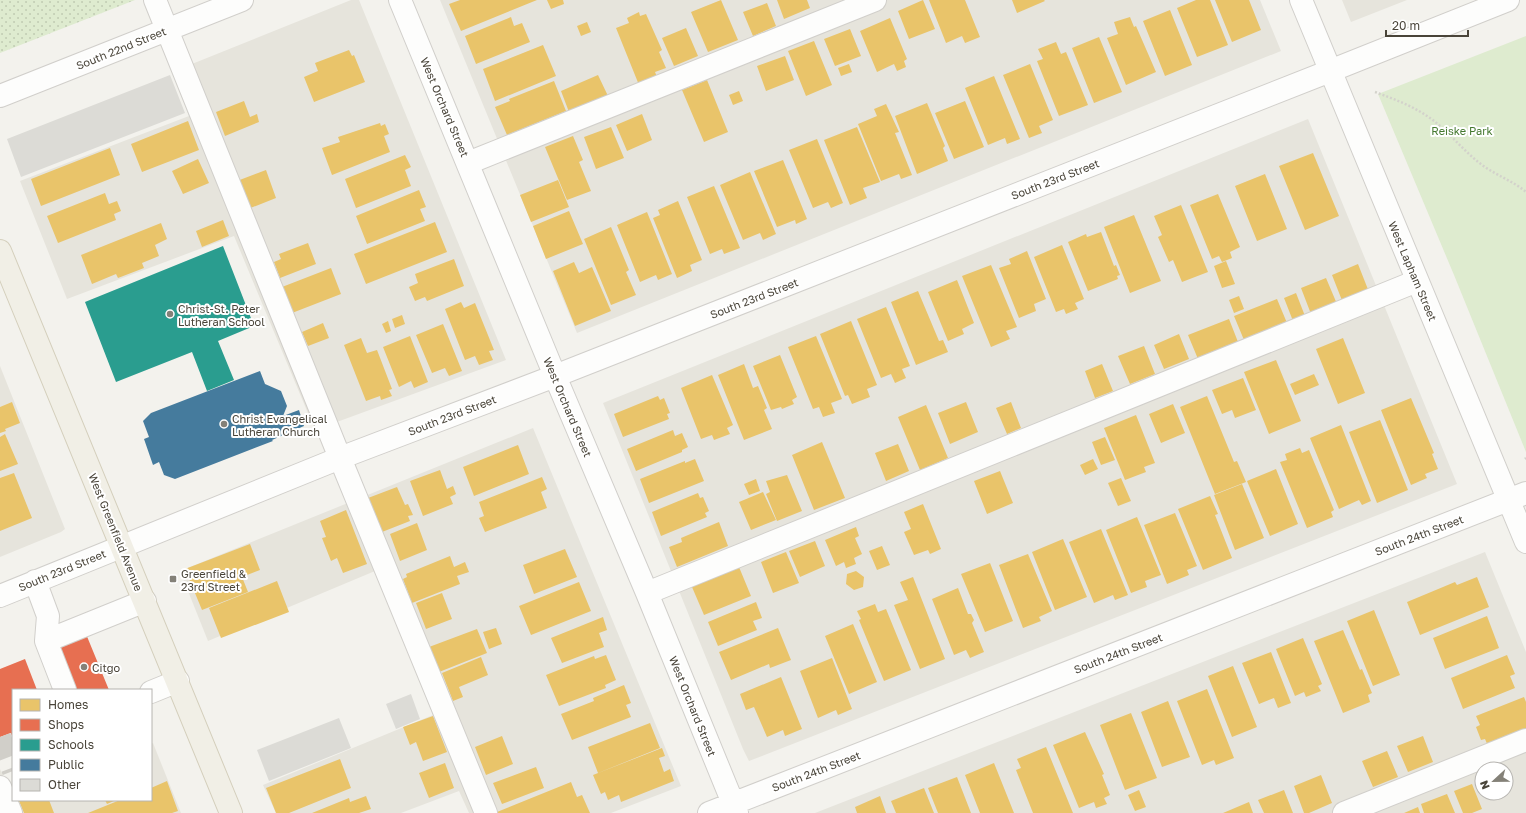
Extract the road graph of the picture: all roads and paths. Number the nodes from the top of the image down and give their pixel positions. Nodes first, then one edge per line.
1 (155, 0) edge
2 (242, 0) edge
3 (400, 0) edge
4 (874, 0) edge
5 (1301, 0) edge
6 (1508, 0) edge
7 (167, 30) junction
8 (1330, 71) junction
9 (1374, 92) dead end
10 (0, 96) edge
11 (468, 163) junction
12 (1526, 192) edge
13 (0, 251) edge
14 (1417, 281) junction
15 (555, 376) junction
16 (340, 458) junction
17 (1518, 497) edge
18 (1526, 542) edge
19 (122, 546) junction
20 (35, 581) junction
21 (647, 593) junction
22 (0, 596) edge
23 (145, 602) junction
24 (46, 641) junction
25 (178, 681) junction
26 (65, 689) edge
27 (152, 692) edge
28 (1526, 740) edge
29 (0, 787) edge
30 (735, 808) edge
31 (11, 813) edge
32 (232, 813) edge
33 (486, 813) edge
34 (709, 813) edge
35 (1344, 813) edge

1 - 7 street
2 - 7 street, South 22nd Street
3 - 11 street, West Orchard Street
4 - 11 street
5 - 8 street, West Lapham Street
6 - 8 street, South 23rd Street
7 - 10 street, South 22nd Street
7 - 16 street
8 - 14 street, West Lapham Street
8 - 15 street, South 23rd Street
9 - 12 path
11 - 15 street, West Orchard Street
13 - 19 main road, West Greenfield Avenue
14 - 17 street, West Lapham Street
14 - 21 street
15 - 16 street, South 23rd Street
15 - 21 street, West Orchard Street
16 - 19 street, South 23rd Street
16 - 33 street
17 - 18 street, West Lapham Street
17 - 30 street, South 24th Street
19 - 20 street, South 23rd Street
19 - 23 main road, West Greenfield Avenue
20 - 22 street, South 23rd Street
20 - 24 street
21 - 30 street, West Orchard Street
23 - 24 street
23 - 25 main road, West Greenfield Avenue
24 - 26 street
25 - 27 street
25 - 32 main road, West Greenfield Avenue
28 - 35 street
29 - 31 street
30 - 34 street, South 24th Street

